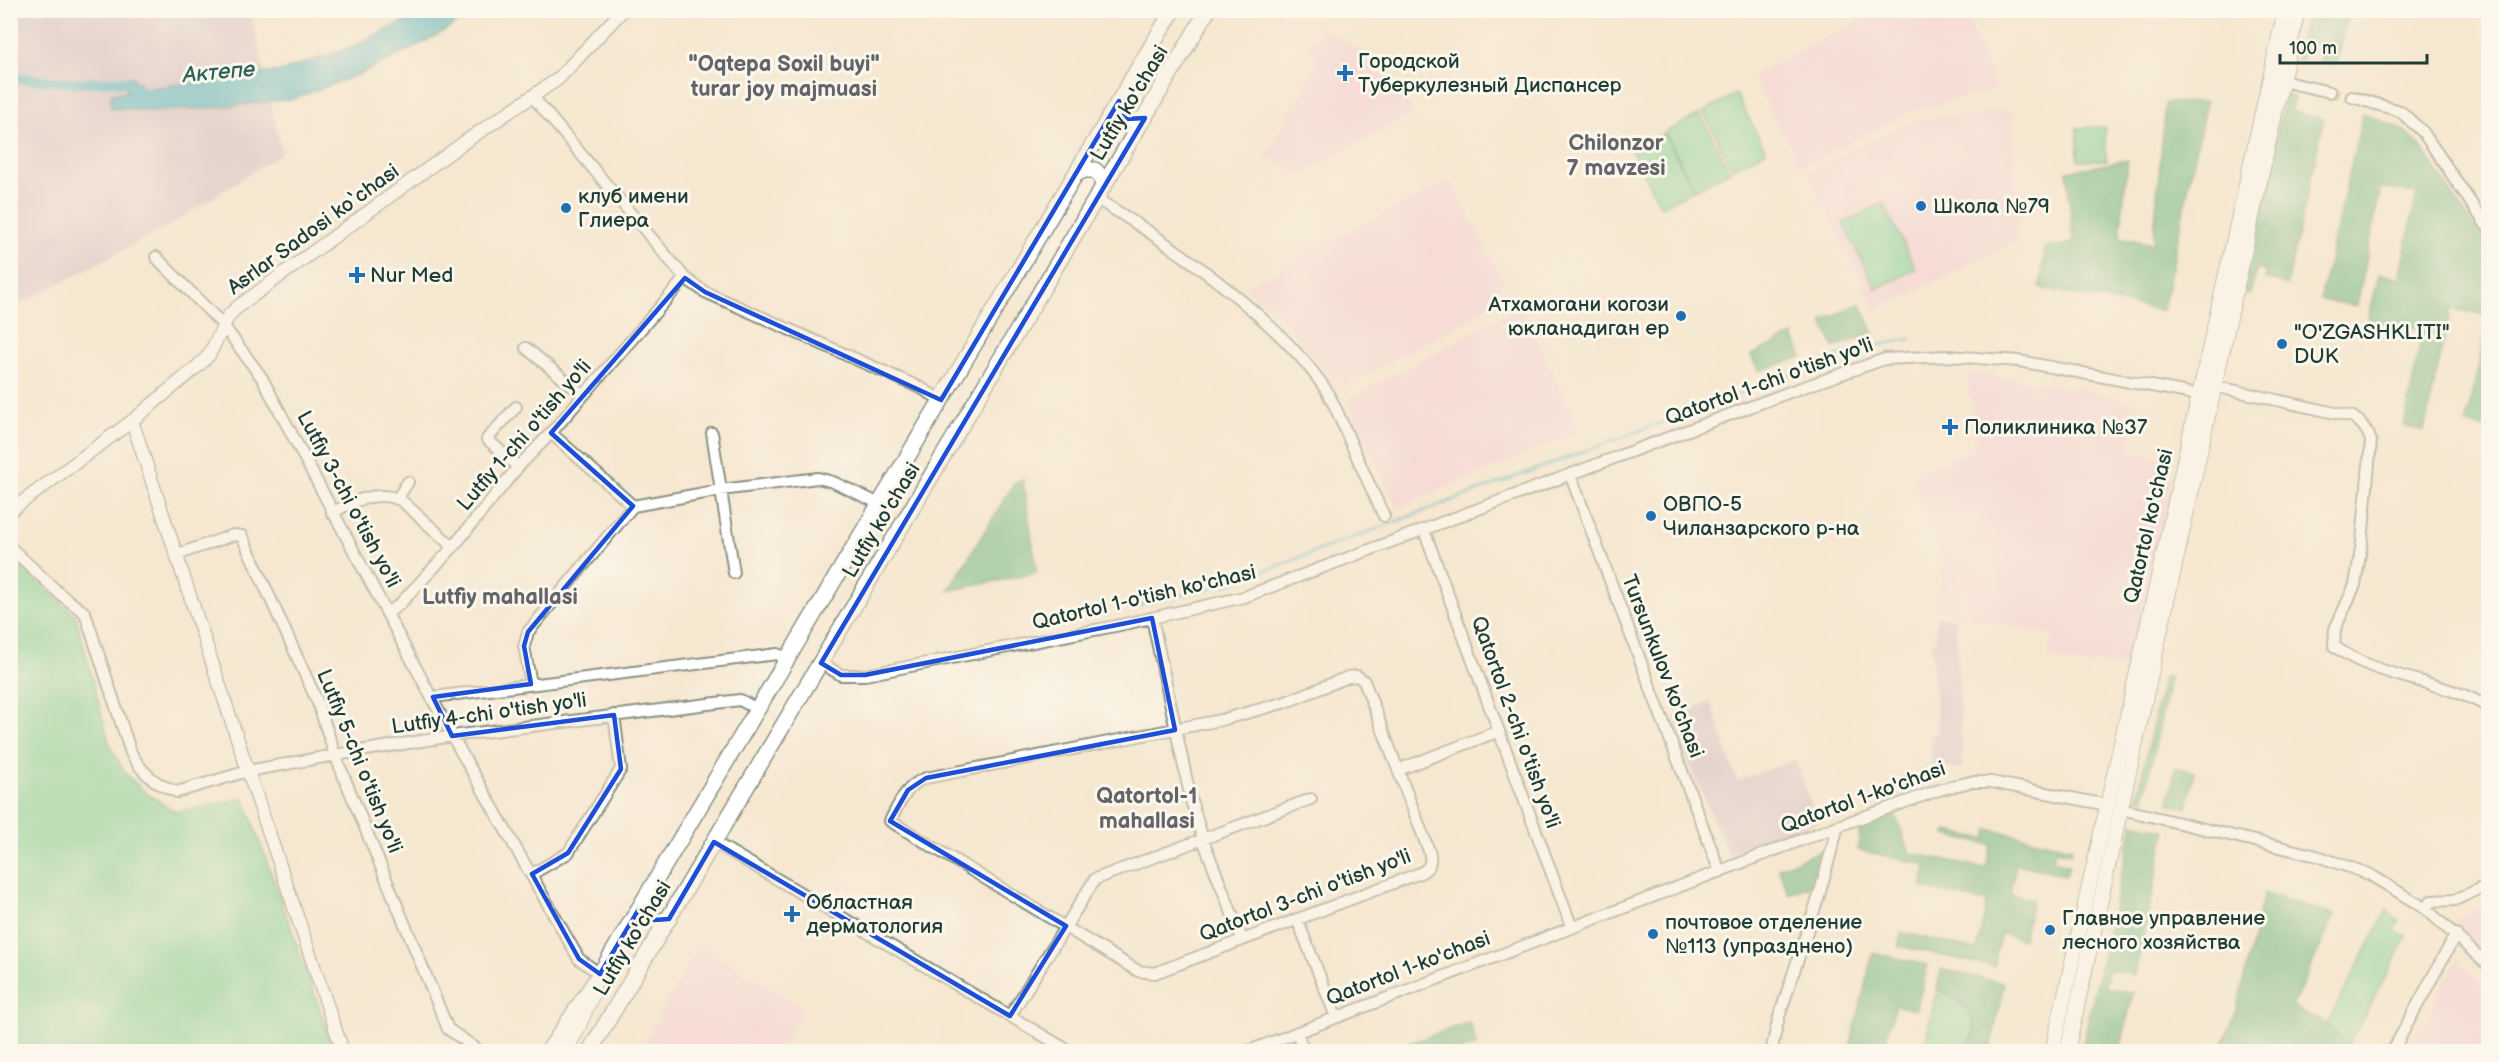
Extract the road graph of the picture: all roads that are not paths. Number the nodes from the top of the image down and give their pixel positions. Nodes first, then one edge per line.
1 (623, 10) edge
2 (1173, 10) edge
3 (1208, 10) edge
4 (2285, 10) edge
5 (2298, 10) edge
6 (2283, 46) junction
7 (2276, 80) junction
8 (2330, 92) tunnel mouth
9 (2352, 97) tunnel mouth
10 (533, 98) junction
11 (1119, 101) junction
12 (1145, 118) junction
13 (1076, 174) junction
14 (1100, 193) junction
15 (2488, 228) edge
16 (156, 257) dead end
17 (685, 278) junction
18 (224, 325) junction
19 (525, 348) dead end
20 (2207, 390) junction
21 (583, 396) junction
22 (941, 400) junction
23 (516, 407) dead end
24 (132, 421) junction
25 (551, 433) junction
26 (712, 433) dead end
27 (518, 467) junction
28 (1570, 474) junction
29 (408, 482) dead end
30 (721, 490) junction
31 (397, 499) junction
32 (880, 504) junction
33 (633, 506) junction
34 (10, 511) edge
35 (332, 513) junction
36 (1384, 516) dead end
37 (1424, 530) junction
38 (10, 547) edge
39 (453, 547) junction
40 (176, 555) junction
41 (734, 573) dead end
42 (387, 613) junction
43 (1152, 618) junction
44 (788, 658) junction
45 (820, 663) junction
46 (2146, 664) junction
47 (531, 684) junction
48 (433, 697) junction
49 (2488, 707) edge
50 (758, 710) junction
51 (614, 715) junction
52 (1175, 729) junction
53 (1499, 731) junction
54 (452, 736) junction
55 (334, 755) junction
56 (1398, 770) junction
57 (248, 771) junction
58 (1311, 799) dead end
59 (2107, 806) junction
60 (2121, 809) junction
61 (1838, 826) junction
62 (1203, 840) junction
63 (714, 842) junction
64 (1720, 872) junction
65 (532, 874) junction
66 (2488, 885) edge
67 (643, 903) junction
68 (2426, 909) junction
69 (669, 918) junction
70 (1297, 919) junction
71 (1066, 926) junction
72 (1572, 928) junction
73 (2456, 934) junction
74 (1242, 939) junction
75 (2488, 965) edge
76 (600, 974) junction
77 (1010, 1016) junction
78 (1336, 1017) junction
79 (1297, 1032) junction
80 (344, 1052) edge
81 (481, 1052) edge
82 (548, 1052) edge
83 (565, 1052) edge
84 (589, 1052) edge
85 (1071, 1052) edge
86 (1246, 1052) edge
87 (1304, 1052) edge
88 (1771, 1052) edge
89 (2052, 1052) edge
90 (2067, 1052) edge
91 (2392, 1052) edge

1 - 10 street, Asrlar Sadosi ko‘chasi
2 - 11 main road, Lutfiy ko'chasi
3 - 12 main road, Lutfiy ko'chasi
4 - 6 main road, Qatortol ko'chasi
5 - 6 main road, Qatortol ko'chasi
6 - 7 main road, Qatortol ko'chasi
7 - 8 street
7 - 20 main road, Qatortol ko'chasi
9 - 15 street
10 - 17 street
10 - 18 street, Asrlar Sadosi ko‘chasi
11 - 12 main road
11 - 13 main road, Lutfiy ko'chasi
12 - 14 main road, Lutfiy ko'chasi
13 - 14 main road
13 - 22 main road, Lutfiy ko'chasi
14 - 36 street
14 - 45 main road, Lutfiy ko'chasi
16 - 18 street, Lutfiy 3-chi o'tish yo'li
17 - 21 street, Lutfiy 1-chi o'tish yo'li
17 - 22 street
18 - 24 street, Asrlar Sadosi ko‘chasi
18 - 35 street, Lutfiy 3-chi o'tish yo'li
19 - 21 street
20 - 28 street, Qatortol 1-chi o'tish yo'li
20 - 46 main road, Qatortol ko'chasi
20 - 49 street, Qatortol 1-chi o'tish yo'li
21 - 25 street, Lutfiy 1-chi o'tish yo'li
22 - 32 main road, Lutfiy ko'chasi
23 - 27 street
24 - 34 street, Asrlar Sadosi ko‘chasi
24 - 40 street
25 - 27 street, Lutfiy 1-chi o'tish yo'li
25 - 33 street
26 - 30 street
27 - 39 street, Lutfiy 1-chi o'tish yo'li
28 - 37 street, Qatortol 1-o'tish ko'chasi
28 - 64 street, Tursunkulov ko'chasi
29 - 31 street
30 - 32 street
30 - 33 street
30 - 41 street
31 - 35 street
31 - 39 street
32 - 44 main road, Lutfiy ko'chasi
33 - 47 street
35 - 42 street, Lutfiy 3-chi o'tish yo'li
37 - 43 street, Qatortol 1-o'tish ko'chasi
37 - 53 street, Qatortol 2-chi o'tish yo'li
38 - 57 street, Lutfiy 4-chi o'tish yo'li
39 - 42 street, Lutfiy 1-chi o'tish yo'li
40 - 55 street, Lutfiy 5-chi o'tish yo'li
40 - 57 street
42 - 48 street, Lutfiy 3-chi o'tish yo'li
43 - 45 street, Qatortol 1-o'tish ko'chasi
43 - 52 street
44 - 47 street, Lutfiy 4-chi o'tish yo'li
44 - 50 main road, Lutfiy ko'chasi
45 - 63 main road, Lutfiy ko'chasi
46 - 59 main road, Qatortol ko'chasi
46 - 60 main road, Qatortol ko'chasi
47 - 48 street, Lutfiy 4-chi o'tish yo'li
48 - 54 street, Lutfiy 3-chi o'tish yo'li
50 - 51 street, Lutfiy 4-chi o'tish yo'li
50 - 67 main road, Lutfiy ko'chasi
51 - 54 street, Lutfiy 4-chi o'tish yo'li
51 - 65 street
52 - 56 street, Qatortol 3-chi o'tish yo'li
52 - 62 street
52 - 71 street, Qatortol 3-chi o'tish yo'li
53 - 56 street
53 - 72 street, Qatortol 2-chi o'tish yo'li
54 - 55 street, Lutfiy 4-chi o'tish yo'li
54 - 65 street, Lutfiy 3-chi o'tish yo'li
55 - 57 street, Lutfiy 4-chi o'tish yo'li
55 - 81 street, Lutfiy 5-chi o'tish yo'li
56 - 70 street, Qatortol 3-chi o'tish yo'li
57 - 80 street
58 - 62 street
59 - 60 main road, Qatortol 1-ko'chasi
59 - 61 street, Qatortol 1-ko'chasi
59 - 89 main road, Qatortol ko'chasi
60 - 68 street, Qatortol 1-ko'chasi
60 - 90 main road, Qatortol ko'chasi
61 - 64 street, Qatortol 1-ko'chasi
61 - 88 street
62 - 71 street
62 - 74 street
63 - 69 main road, Lutfiy ko'chasi
63 - 77 street
64 - 72 street, Qatortol 1-ko'chasi
65 - 76 street, Lutfiy 3-chi o'tish yo'li
66 - 68 street
67 - 69 main road
67 - 76 main road, Lutfiy ko'chasi
68 - 73 street, Qatortol 1-ko'chasi
69 - 84 main road, Lutfiy ko'chasi
70 - 74 street, Qatortol 3-chi o'tish yo'li
70 - 78 street
71 - 74 street, Qatortol 3-chi o'tish yo'li
71 - 77 street
72 - 78 street, Qatortol 1-ko'chasi
73 - 75 street, Qatortol 1-ko'chasi
73 - 91 street
76 - 82 main road, Lutfiy ko'chasi
76 - 83 main road, Lutfiy ko'chasi
77 - 85 street
78 - 79 street, Qatortol 1-ko'chasi
79 - 86 street, Qatortol 1-ko'chasi
79 - 87 street

